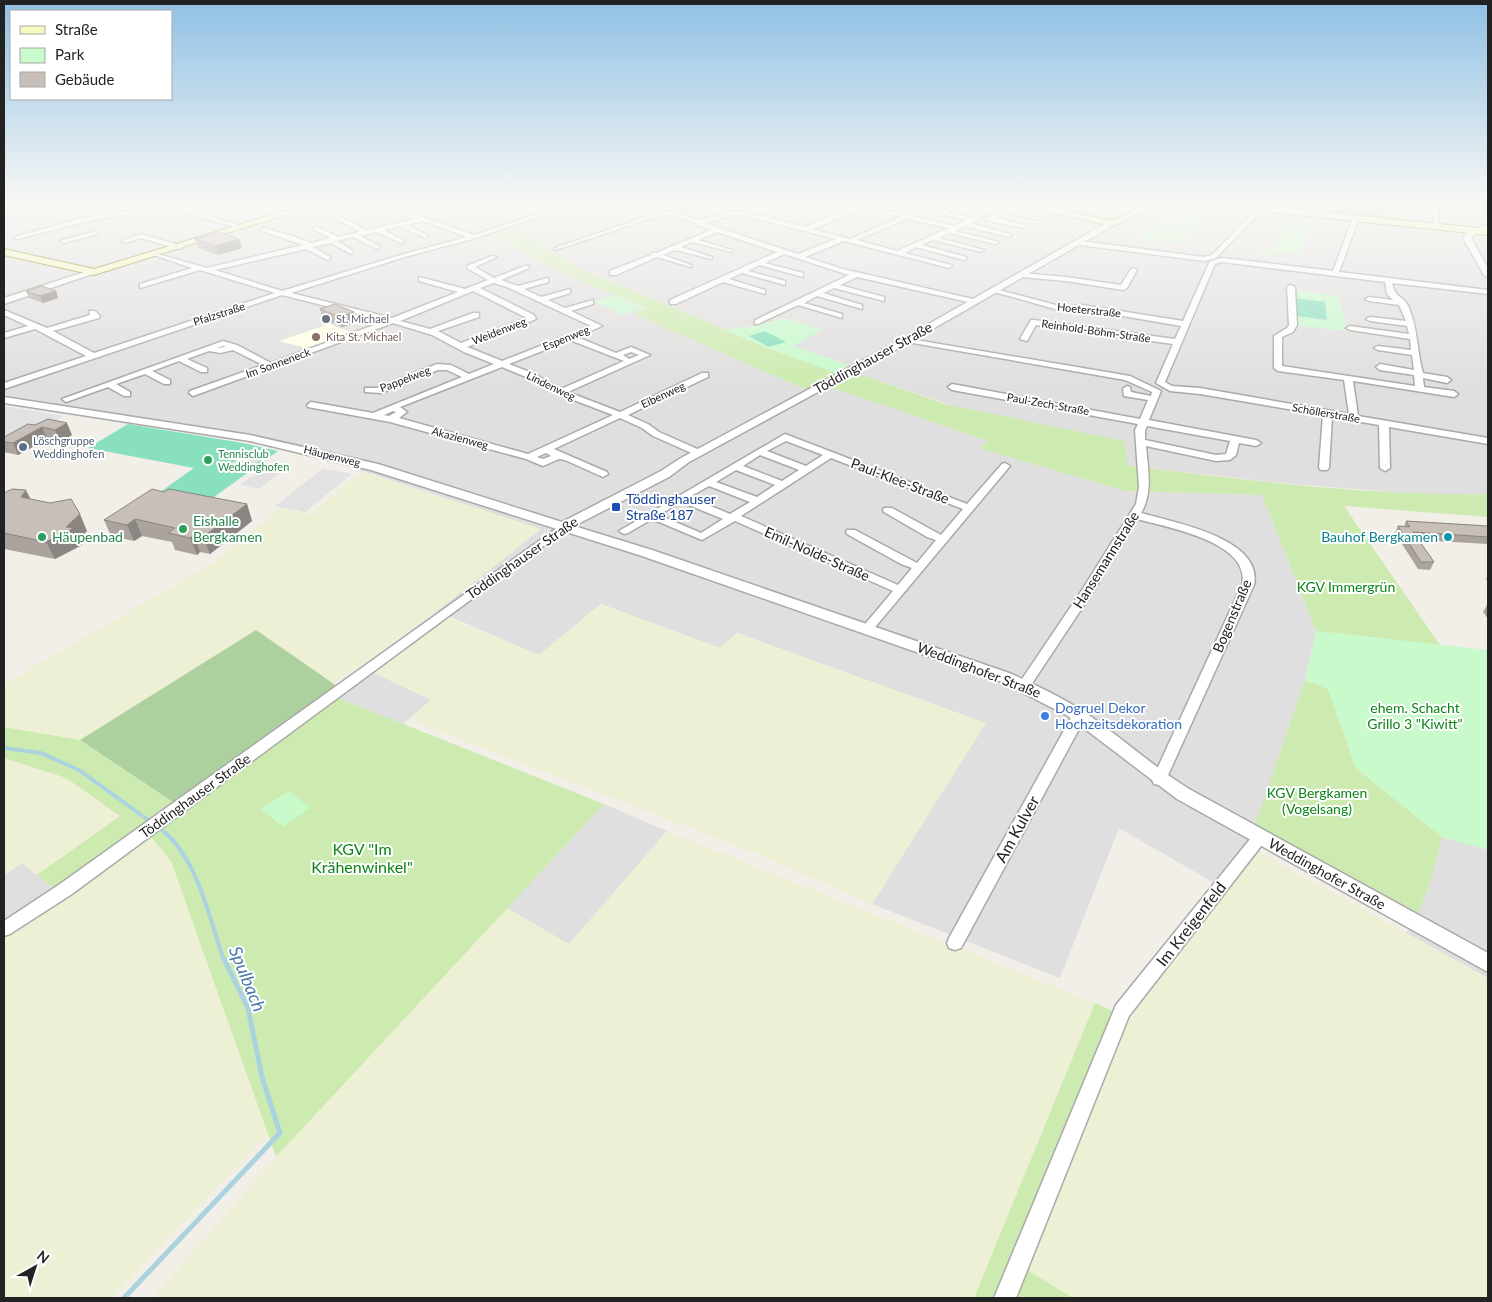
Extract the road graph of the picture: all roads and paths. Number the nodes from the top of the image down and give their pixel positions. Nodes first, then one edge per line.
1 (52, 263) edge
2 (126, 263) edge
3 (182, 263) edge
4 (237, 263) edge
5 (381, 263) edge
6 (480, 263) edge
7 (635, 263) edge
8 (680, 263) edge
9 (757, 263) edge
10 (761, 263) edge
11 (816, 263) edge
12 (936, 263) edge
13 (1042, 263) edge
14 (1208, 263) edge
15 (1244, 263) edge
16 (1339, 263) edge
17 (1481, 263) edge
18 (689, 266) dead end
19 (949, 266) dead end
20 (526, 267) dead end
21 (198, 268) junction
22 (206, 270) junction
23 (1133, 270) dead end
24 (740, 271) junction
25 (94, 272) junction
26 (613, 273) dead end
27 (1335, 274) junction
28 (800, 275) dead end
29 (855, 275) junction
30 (1022, 275) junction
31 (1488, 275) edge
32 (422, 279) dead end
33 (721, 279) junction
34 (493, 280) junction
35 (545, 280) dead end
36 (1388, 281) junction
37 (782, 283) dead end
38 (143, 286) dead end
39 (835, 286) junction
40 (473, 288) junction
41 (519, 288) junction
42 (1291, 290) dead end
43 (567, 291) dead end
44 (995, 291) junction
45 (464, 292) junction
46 (762, 292) dead end
47 (1488, 292) edge
48 (282, 293) junction
49 (817, 294) junction
50 (542, 299) junction
51 (880, 299) dead end
52 (1369, 299) dead end
53 (4, 301) edge
54 (590, 302) dead end
55 (673, 302) dead end
56 (974, 302) junction
57 (798, 304) junction
58 (1404, 304) junction
59 (860, 308) dead end
60 (566, 310) junction
61 (4, 312) edge
62 (92, 313) dead end
63 (476, 315) dead end
64 (839, 316) dead end
65 (1370, 319) dead end
66 (391, 320) junction
67 (758, 322) dead end
68 (1184, 324) junction
69 (1409, 324) junction
70 (34, 326) junction
71 (1350, 328) dead end
72 (46, 331) junction
73 (429, 332) junction
74 (4, 336) edge
75 (569, 337) junction
76 (1414, 337) junction
77 (1024, 339) dead end
78 (907, 340) junction
79 (1178, 342) junction
80 (461, 346) junction
81 (1378, 348) dead end
82 (1416, 353) junction
83 (617, 355) junction
84 (94, 356) junction
85 (181, 358) junction
86 (632, 361) junction
87 (502, 364) junction
88 (271, 366) junction
89 (1380, 368) dead end
90 (204, 370) dead end
91 (146, 371) junction
92 (1418, 374) junction
93 (705, 375) dead end
94 (469, 377) junction
95 (1348, 378) junction
96 (1447, 380) dead end
97 (167, 382) dead end
98 (109, 384) junction
99 (4, 386) edge
100 (952, 387) dead end
101 (1127, 389) dead end
102 (1420, 389) junction
103 (368, 390) dead end
104 (561, 392) junction
105 (193, 393) dead end
106 (127, 394) dead end
107 (1454, 394) dead end
108 (66, 399) dead end
109 (1155, 399) junction
110 (4, 400) edge
111 (311, 405) dead end
112 (393, 406) junction
113 (1328, 413) junction
114 (620, 415) junction
115 (374, 416) junction
116 (1354, 417) junction
117 (391, 419) junction
118 (1144, 421) junction
119 (1384, 423) junction
120 (1141, 442) junction
121 (1234, 442) dead end
122 (1488, 442) edge
123 (1256, 443) dead end
124 (546, 449) junction
125 (760, 452) junction
126 (699, 453) junction
127 (831, 454) junction
128 (558, 456) junction
129 (529, 457) junction
130 (735, 466) junction
131 (1005, 466) dead end
132 (1324, 468) dead end
133 (1386, 468) dead end
134 (808, 470) junction
135 (603, 474) dead end
136 (708, 482) junction
137 (783, 485) junction
138 (681, 498) junction
139 (758, 501) junction
140 (969, 508) junction
141 (888, 510) dead end
142 (651, 515) junction
143 (1135, 515) junction
144 (733, 518) junction
145 (564, 526) junction
146 (624, 530) dead end
147 (851, 532) dead end
148 (943, 538) junction
149 (919, 567) junction
150 (900, 590) junction
151 (867, 629) junction
152 (1024, 686) junction
153 (1079, 716) junction
154 (1159, 780) junction
155 (1260, 837) junction
156 (4, 929) edge
157 (955, 943) dead end
158 (1488, 963) edge
159 (1005, 1298) edge

1 - 25 main road
2 - 25 main road
3 - 21 street, Lindenweg
4 - 22 street
5 - 48 street, Pfalzstraße
6 - 34 street, Espenweg
7 - 26 street
8 - 18 street
9 - 24 street
10 - 28 street
11 - 29 street
12 - 19 street
13 - 30 street, Töddinghauser Straße
14 - 68 street
15 - 27 street
16 - 27 street
17 - 31 street
20 - 34 street
21 - 22 street, Lindenweg
21 - 38 street
22 - 48 street, Lindenweg
23 - 30 street
24 - 33 street
24 - 37 street
25 - 53 street
27 - 36 street
29 - 39 street
29 - 56 street
30 - 44 street, Töddinghauser Straße
32 - 45 street
33 - 46 street
33 - 55 street
34 - 40 street
34 - 41 street, Espenweg
35 - 41 street
36 - 47 street
36 - 58 street
39 - 49 street
39 - 51 street
40 - 45 street
40 - 80 street, Weidenweg
41 - 50 street, Espenweg
42 - 95 street
43 - 50 street
44 - 56 street, Töddinghauser Straße
44 - 68 street, Hoeterstraße
45 - 66 street
48 - 66 street, Lindenweg
48 - 84 street, Pfalzstraße
49 - 57 street
49 - 59 street
50 - 60 street, Espenweg
52 - 58 street
54 - 60 street, Espenweg
56 - 78 street, Töddinghauser Straße
57 - 64 street
57 - 67 street
58 - 69 street
60 - 75 street, Espenweg
61 - 70 street
62 - 72 street
63 - 73 street
65 - 69 street
66 - 73 street, Lindenweg
66 - 88 street, Im Sonneneck
68 - 79 street
69 - 76 street
70 - 72 street
70 - 74 street
71 - 76 street
72 - 84 street
73 - 80 street, Lindenweg
75 - 83 street
75 - 87 street, Espenweg
76 - 82 street
77 - 79 street, Reinhold-Böhm-Straße
78 - 109 street
78 - 126 street, Töddinghauser Straße
79 - 113 street, Schöllerstraße
80 - 87 street, Lindenweg
81 - 82 street
82 - 92 street
83 - 86 street
83 - 86 street
84 - 99 street, Pfalzstraße
85 - 88 street
85 - 90 street
85 - 91 street
86 - 104 street
87 - 94 street
87 - 104 street, Lindenweg
88 - 105 street, Im Sonneneck
89 - 92 street
91 - 97 street
91 - 98 street
92 - 96 street
92 - 102 street
93 - 114 street, Eibenweg
94 - 103 street, Pappelweg
94 - 112 street
95 - 102 street
95 - 116 street
98 - 106 street
98 - 108 street
100 - 118 street, Paul-Zech-Straße
101 - 109 street
102 - 107 street
104 - 114 street, Lindenweg
109 - 118 street, Hansemannstraße
110 - 145 street, Häupenweg
111 - 115 street, Akazienweg
112 - 115 street
112 - 117 street
113 - 116 street, Schöllerstraße
113 - 132 street
114 - 124 street
114 - 126 street, Lindenweg
115 - 117 street, Akazienweg
116 - 119 street, Schöllerstraße
117 - 129 street, Akazienweg
118 - 120 street, Hansemannstraße
118 - 123 street
119 - 122 street, Schöllerstraße
119 - 133 street
120 - 121 street
120 - 143 street, Hansemannstraße
124 - 128 street, Akazienweg
124 - 129 street
125 - 127 street, Paul-Klee-Straße
125 - 130 street
125 - 134 street
126 - 145 street, Töddinghauser Straße
127 - 134 street
127 - 140 street, Paul-Klee-Straße
128 - 129 street, Akazienweg
128 - 135 street, Akazienweg
130 - 136 street
130 - 137 street
131 - 140 street
134 - 137 street
136 - 138 street
136 - 139 street
137 - 139 street
138 - 142 street
138 - 144 street, Emil-Nolde-Straße
139 - 144 street
140 - 148 street
141 - 148 street
142 - 144 street
142 - 146 street
143 - 152 street, Hansemannstraße
143 - 154 street, Bogenstraße
144 - 150 street, Emil-Nolde-Straße
145 - 151 street, Weddinghofer Straße
145 - 156 street, Töddinghauser Straße
147 - 149 street
148 - 149 street
149 - 150 street
150 - 151 street
151 - 152 street, Weddinghofer Straße
152 - 153 street, Weddinghofer Straße
153 - 154 street, Weddinghofer Straße
153 - 157 street, Am Kulver
154 - 155 street, Weddinghofer Straße
155 - 158 street, Weddinghofer Straße
155 - 159 street, Im Kreigenfeld

